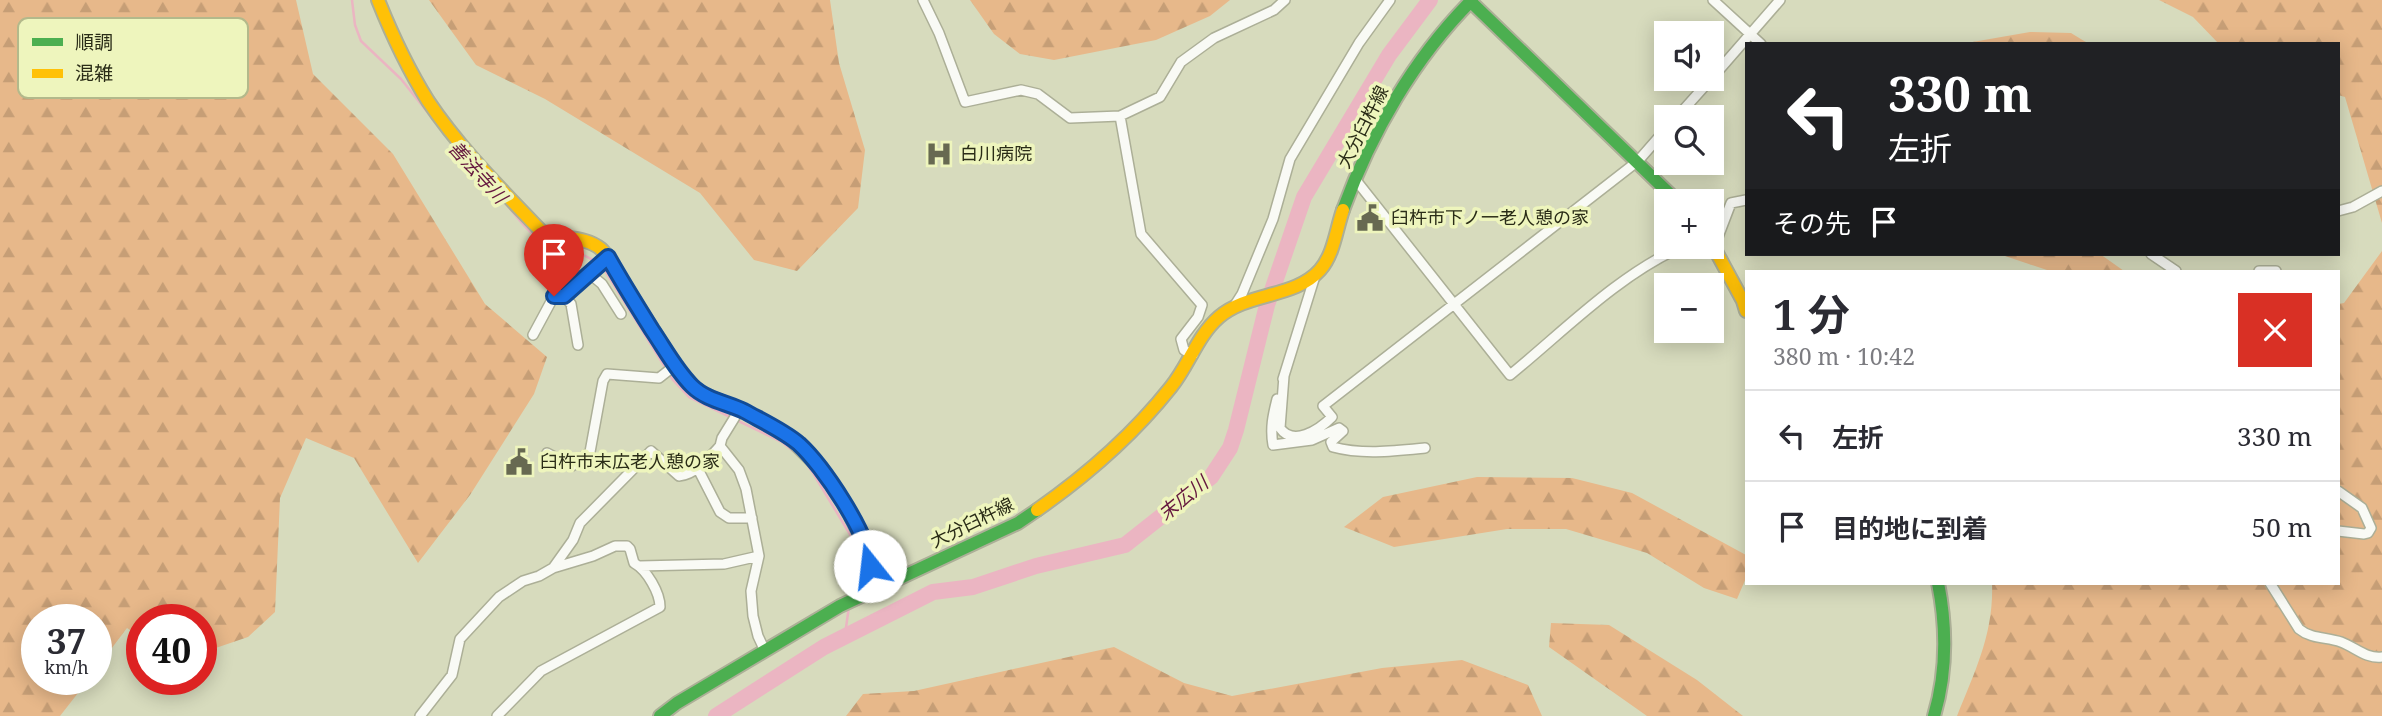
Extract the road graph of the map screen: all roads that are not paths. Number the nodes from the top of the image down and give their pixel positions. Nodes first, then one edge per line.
1 (378, 0) edge
2 (923, 0) edge
3 (1285, 0) edge
4 (1391, 0) edge
5 (1713, 0) edge
6 (1780, 0) edge
7 (1471, 1) edge
8 (1751, 33) junction
9 (1759, 42) edge
10 (1724, 63) edge
11 (1700, 91) edge
12 (1687, 105) edge
13 (1120, 116) junction
14 (1654, 143) edge
15 (1638, 161) junction
16 (1355, 179) junction
17 (1665, 189) edge
18 (2382, 191) edge
19 (1745, 200) edge
20 (2340, 210) edge
21 (1724, 221) edge
22 (2154, 256) edge
23 (607, 259) junction
24 (1658, 259) edge
25 (1720, 259) edge
26 (2175, 270) edge
27 (592, 272) junction
28 (1311, 278) junction
29 (555, 285) dead end
30 (559, 296) junction
31 (1454, 304) junction
32 (1745, 304) edge
33 (1235, 305) junction
34 (621, 314) dead end
35 (533, 335) dead end
36 (578, 345) dead end
37 (1193, 355) junction
38 (674, 366) junction
39 (1284, 376) junction
40 (738, 411) junction
41 (720, 446) junction
42 (1425, 448) dead end
43 (547, 453) dead end
44 (698, 468) junction
45 (2340, 492) edge
46 (752, 518) junction
47 (2340, 531) edge
48 (759, 556) junction
49 (639, 566) junction
50 (553, 568) junction
51 (1938, 585) edge
52 (2271, 585) edge
53 (865, 594) junction
54 (765, 651) junction
55 (2382, 657) edge
56 (420, 716) edge
57 (497, 716) edge
58 (660, 716) edge
59 (1934, 716) edge

1 - 23 street
2 - 13 street
3 - 13 street
4 - 33 street
5 - 8 street
6 - 8 street
7 - 15 street
7 - 16 street, 大分臼杵線
8 - 9 street
8 - 10 street
11 - 12 street
13 - 37 street
14 - 15 street
15 - 17 street
15 - 31 street
16 - 28 street, 大分臼杵線
16 - 31 street
18 - 20 street
19 - 21 street
22 - 26 street
23 - 27 street
23 - 38 street
24 - 31 street
25 - 32 street
27 - 30 street
27 - 34 street
28 - 33 street, 大分臼杵線
28 - 39 street
29 - 30 street
30 - 35 street
30 - 36 street
31 - 39 street
33 - 37 street, 大分臼杵線
37 - 53 street, 大分臼杵線
38 - 40 street
38 - 43 street
39 - 42 street
40 - 41 street
40 - 53 street
41 - 44 street
41 - 46 street
44 - 46 street
44 - 50 street
45 - 47 street
46 - 48 street
48 - 49 street
48 - 54 street
49 - 50 street
49 - 57 street
50 - 56 street
51 - 59 street
52 - 55 street
53 - 54 street, 大分臼杵線
54 - 58 street, 大分臼杵線

